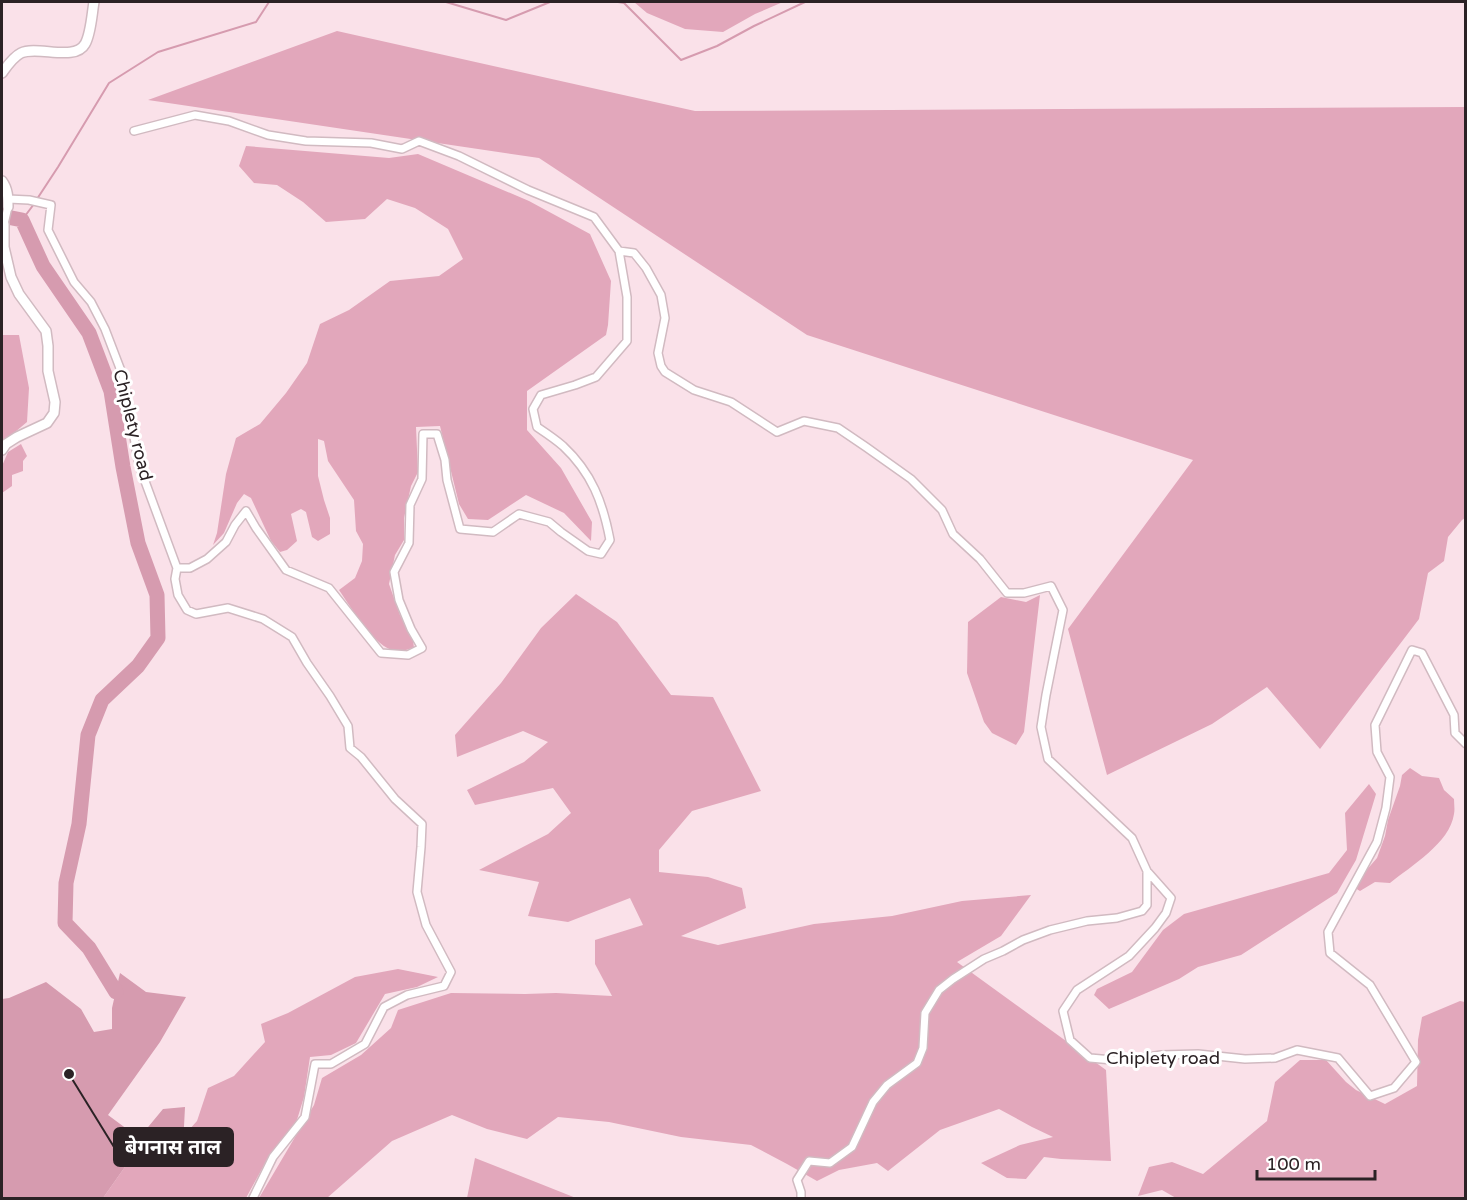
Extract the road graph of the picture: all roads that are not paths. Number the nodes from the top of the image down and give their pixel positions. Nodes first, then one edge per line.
1 (94, 2) edge
2 (2, 73) edge
3 (134, 131) dead end
4 (2, 181) edge
5 (8, 203) junction
6 (4, 224) joint
7 (619, 251) junction
8 (2, 450) edge
9 (177, 568) junction
10 (1466, 744) edge
11 (1147, 871) junction
12 (252, 1198) edge
13 (801, 1198) edge

1 - 2 main road
3 - 7 street
4 - 5 main road
5 - 6 street
5 - 9 street, Chiplety road
6 - 8 main road
7 - 9 street
7 - 11 street, Chiplety road
9 - 12 street, Chiplety road
10 - 11 street, Chiplety road
11 - 13 street

